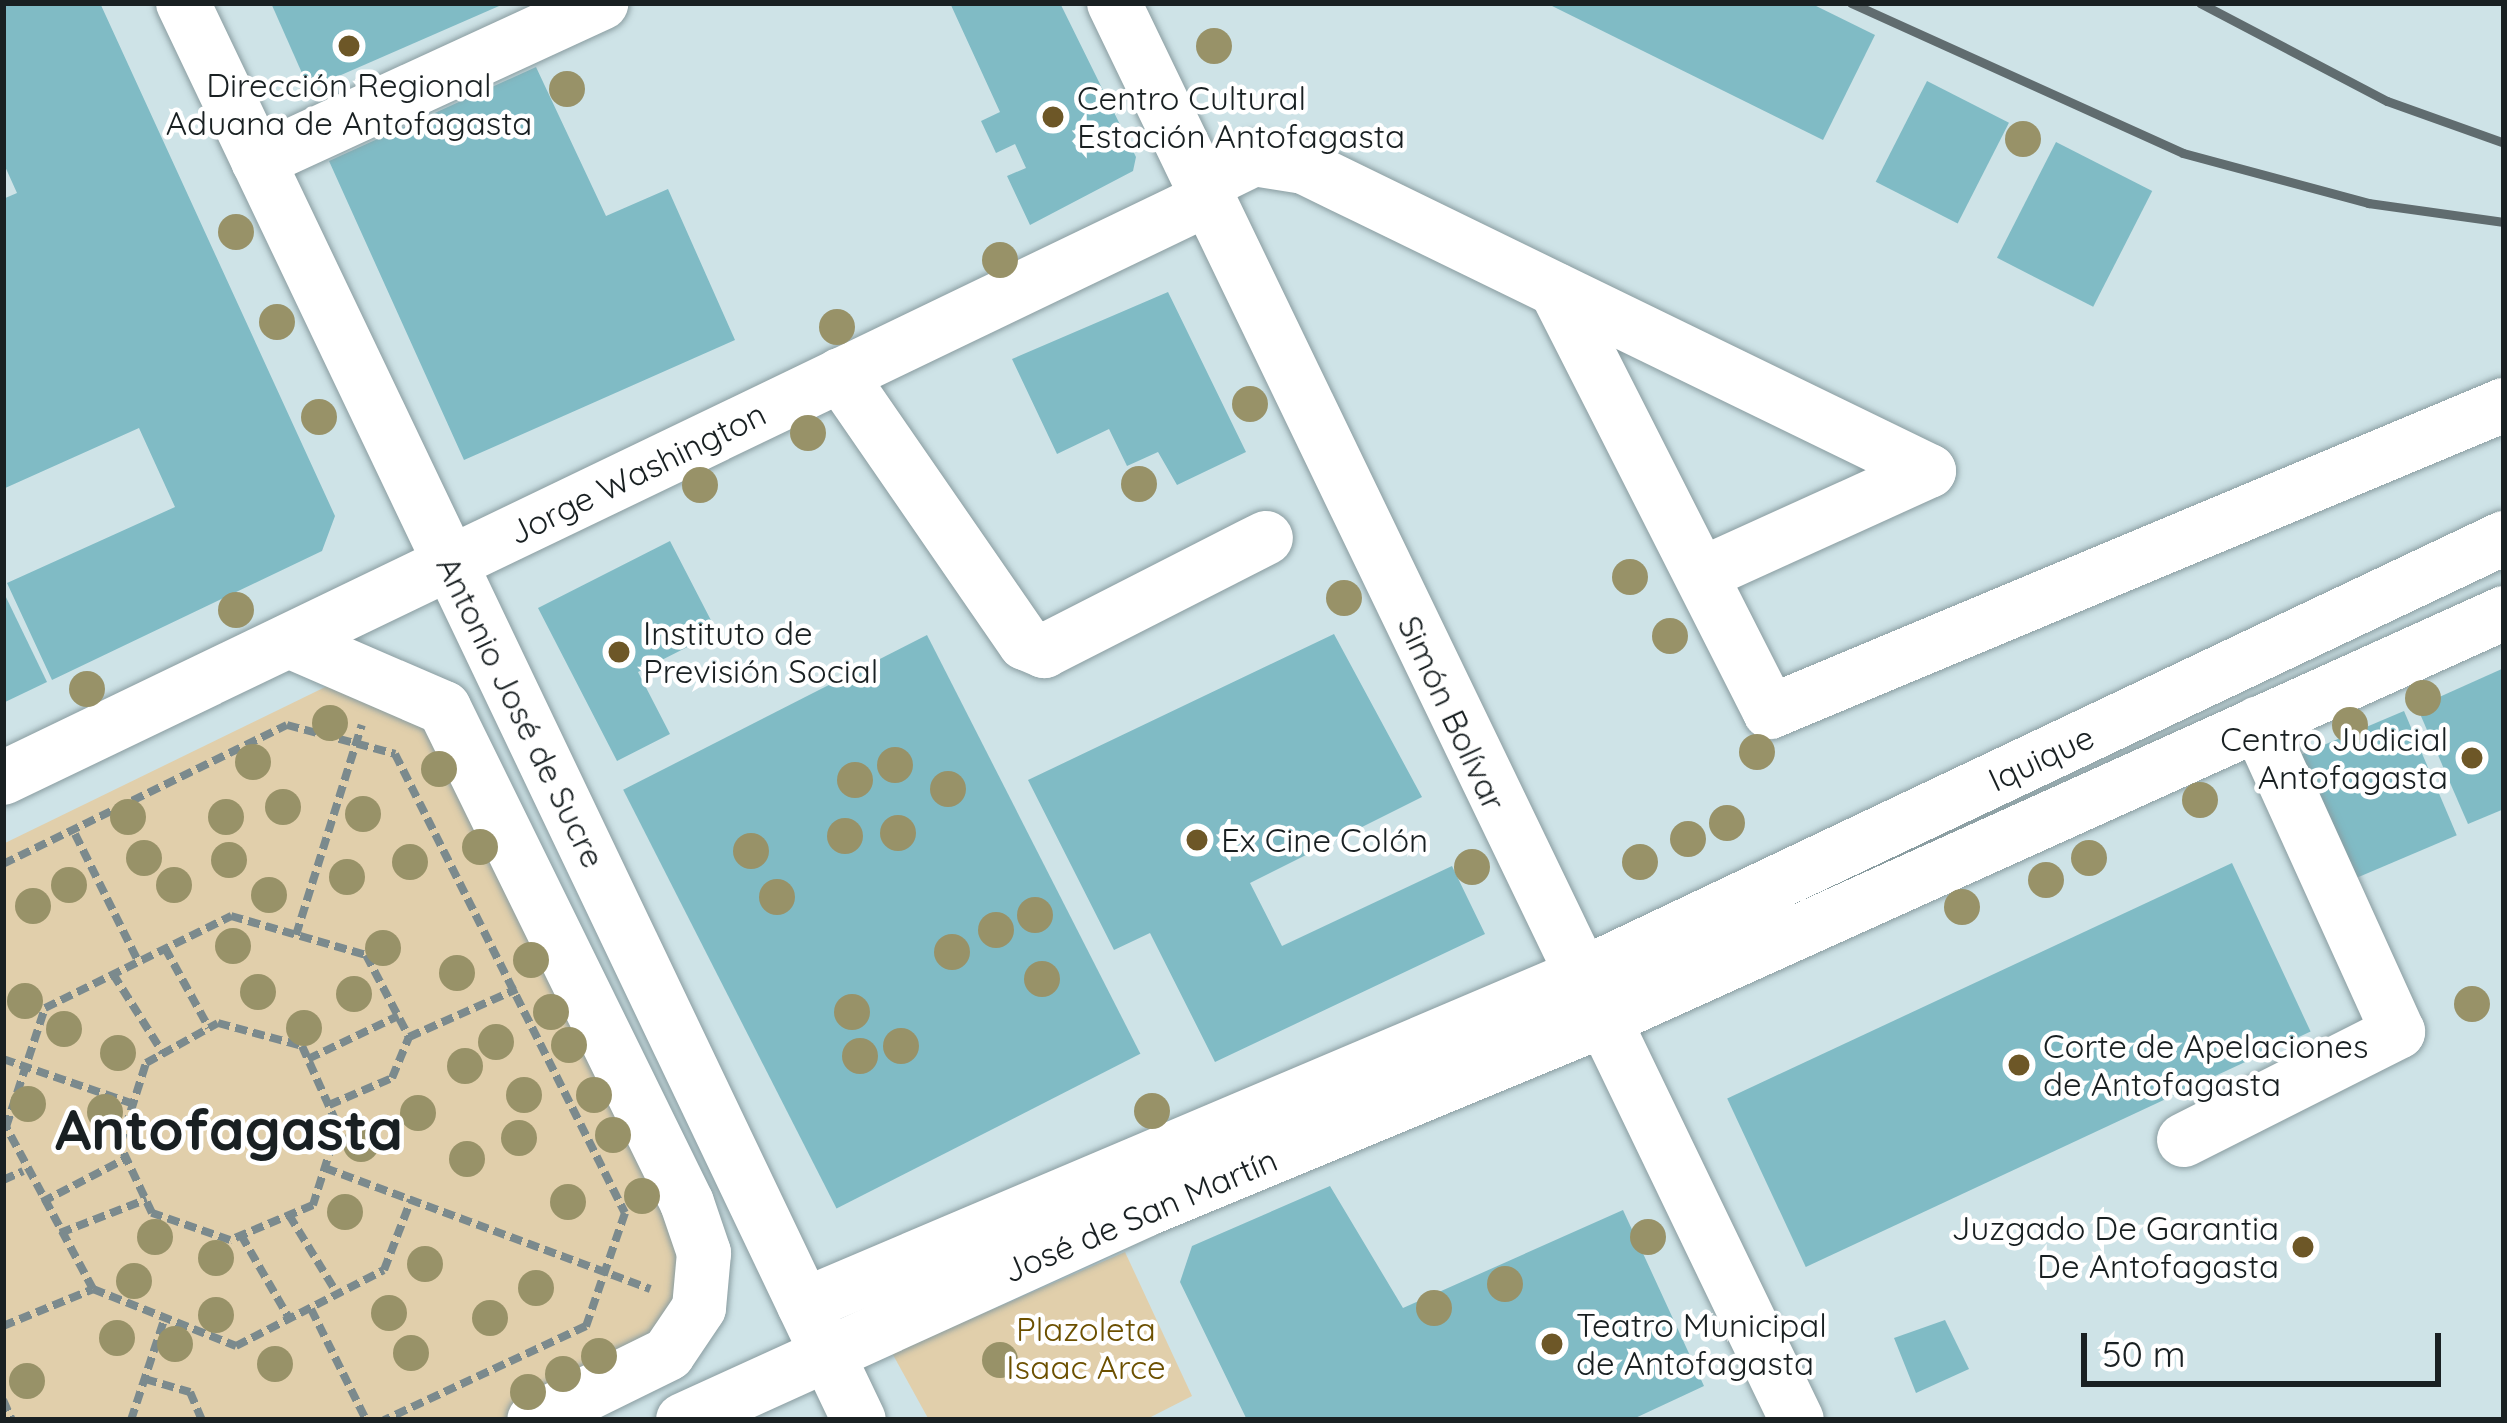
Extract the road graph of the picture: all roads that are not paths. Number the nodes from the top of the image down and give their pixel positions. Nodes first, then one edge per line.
1 (183, 3) edge
2 (602, 3) edge
3 (1114, 3) edge
4 (258, 160) junction
5 (1204, 192) junction
6 (1556, 290) junction
7 (841, 376) junction
8 (2504, 405) edge
9 (1266, 538) dead end
10 (2504, 538) edge
11 (450, 563) junction
12 (1702, 574) junction
13 (2504, 613) edge
14 (289, 640) junction
15 (2258, 723) junction
16 (3, 778) edge
17 (1589, 999) junction
18 (2184, 1140) dead end
19 (805, 1305) junction
20 (828, 1354) junction
21 (533, 1420) edge
22 (683, 1420) edge
23 (860, 1420) edge
24 (1797, 1420) edge

1 - 4 street, Antonio José de Sucre
2 - 4 street
3 - 5 street, Simón Bolívar
4 - 11 street, Antonio José de Sucre
5 - 6 street, Jorge Washington
5 - 7 street, Jorge Washington
5 - 17 street, Simón Bolívar
6 - 12 street
6 - 12 street, Jorge Washington
7 - 9 street
7 - 11 street, Jorge Washington
8 - 12 street
10 - 17 street, Iquique
11 - 14 street, Jorge Washington
11 - 19 street, Antonio José de Sucre
13 - 15 street, Iquique
14 - 16 street, Jorge Washington
14 - 21 street
15 - 17 street, Iquique
15 - 18 street
17 - 19 street, José de San Martín
17 - 20 street, José de San Martín
17 - 24 street, Simón Bolívar
19 - 20 street, Antonio José de Sucre
20 - 22 street, José de San Martín
20 - 23 street, Antonio José de Sucre

